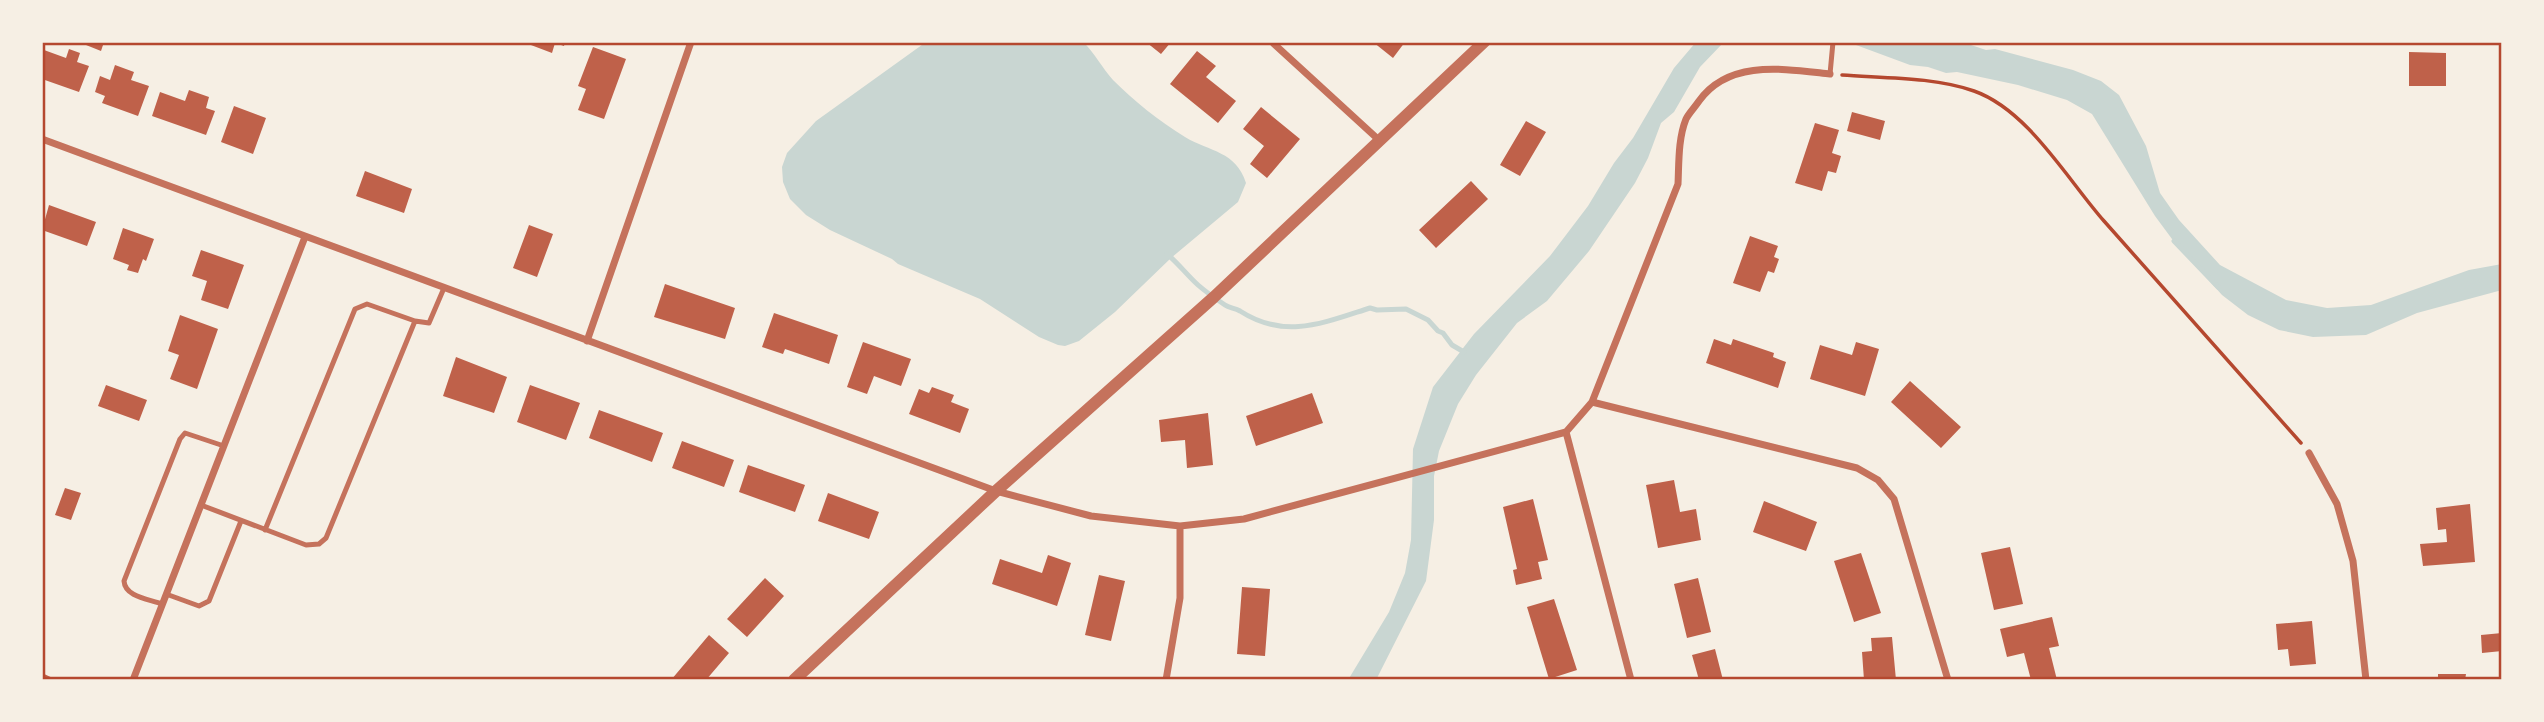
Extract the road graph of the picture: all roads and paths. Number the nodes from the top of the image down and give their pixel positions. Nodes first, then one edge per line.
1 (691, 42) edge
2 (1272, 42) edge
3 (1484, 42) edge
4 (1833, 42) edge
5 (1830, 74) junction
6 (42, 139) edge
7 (1380, 141) junction
8 (305, 237) junction
9 (444, 288) junction
10 (415, 321) junction
11 (587, 341) junction
12 (1592, 402) junction
13 (1566, 432) junction
14 (223, 446) junction
15 (2309, 453) joint
16 (996, 491) junction
17 (201, 505) junction
18 (241, 521) junction
19 (1180, 526) junction
20 (265, 530) junction
21 (166, 594) junction
22 (162, 604) junction
23 (133, 680) edge
24 (794, 680) edge
25 (1166, 680) edge
26 (1631, 680) edge
27 (1948, 680) edge
28 (2366, 680) edge

1 - 11 street
2 - 7 street
3 - 7 street
4 - 5 lane
5 - 12 street
5 - 15 path
6 - 8 street
7 - 16 street
8 - 9 street
8 - 14 street
9 - 10 lane
9 - 11 street
10 - 20 lane
10 - 20 lane
11 - 16 street
12 - 13 street
12 - 27 street
13 - 19 street
13 - 26 street
14 - 17 street
14 - 22 lane
15 - 28 street
16 - 19 street
16 - 24 street
17 - 18 lane
17 - 21 street
18 - 20 lane
18 - 21 lane
19 - 25 street
21 - 22 street
22 - 23 street

